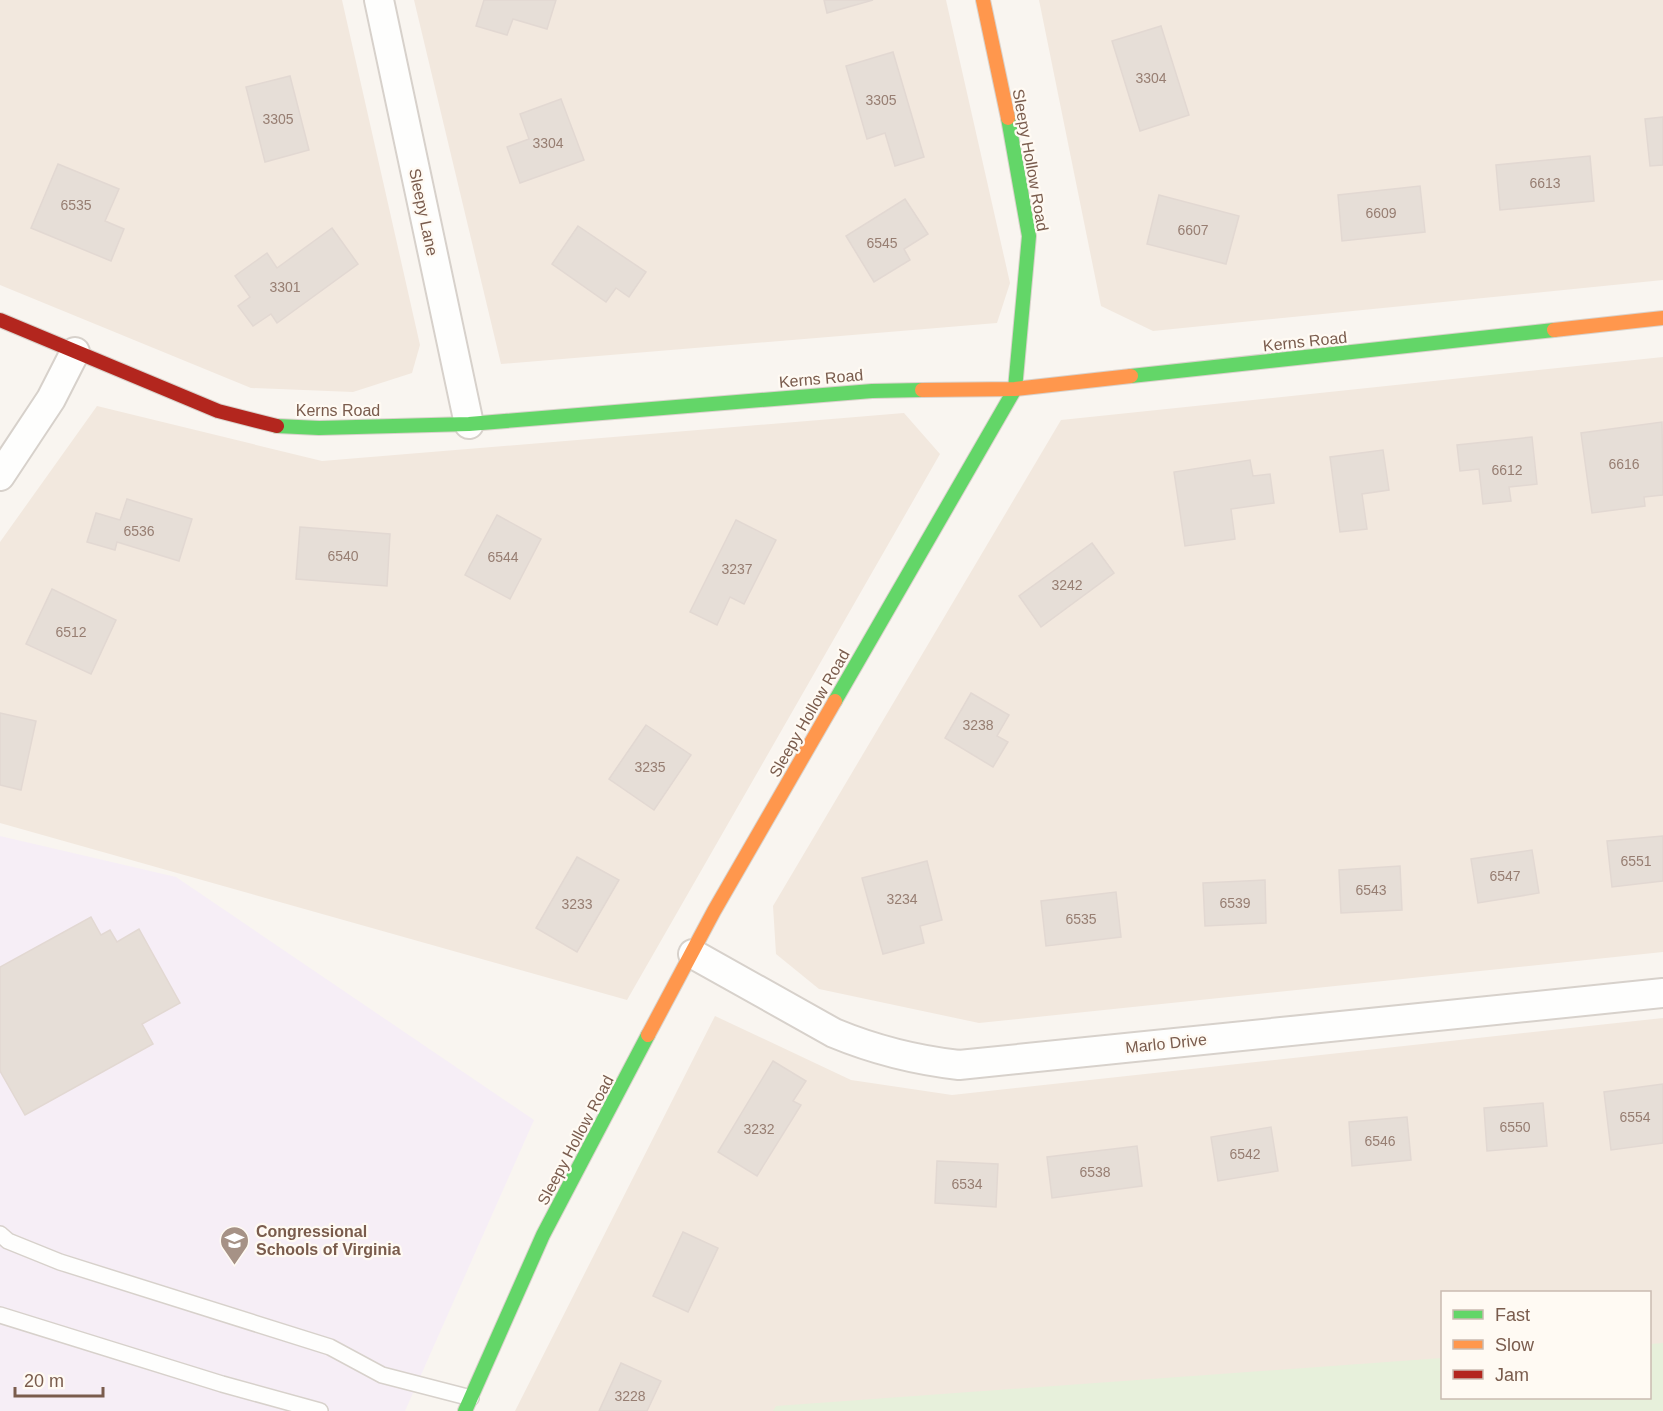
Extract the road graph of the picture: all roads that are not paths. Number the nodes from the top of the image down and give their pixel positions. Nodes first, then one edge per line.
1 (379, 0) edge
2 (983, 0) edge
3 (1663, 318) edge
4 (0, 320) edge
5 (75, 352) junction
6 (1015, 389) junction
7 (469, 424) junction
8 (0, 476) edge
9 (693, 954) junction
10 (1663, 993) edge
11 (0, 1234) edge
12 (0, 1315) edge
13 (468, 1405) edge
14 (320, 1411) edge

1 - 7 street, Sleepy Lane
2 - 6 street, Sleepy Hollow Road
3 - 6 street, Kerns Road
4 - 5 street, Kerns Road
5 - 7 street, Kerns Road
5 - 8 street
6 - 7 street, Kerns Road
6 - 9 street, Sleepy Hollow Road
9 - 10 street, Marlo Drive
9 - 13 street, Sleepy Hollow Road
11 - 13 lane
12 - 14 lane

